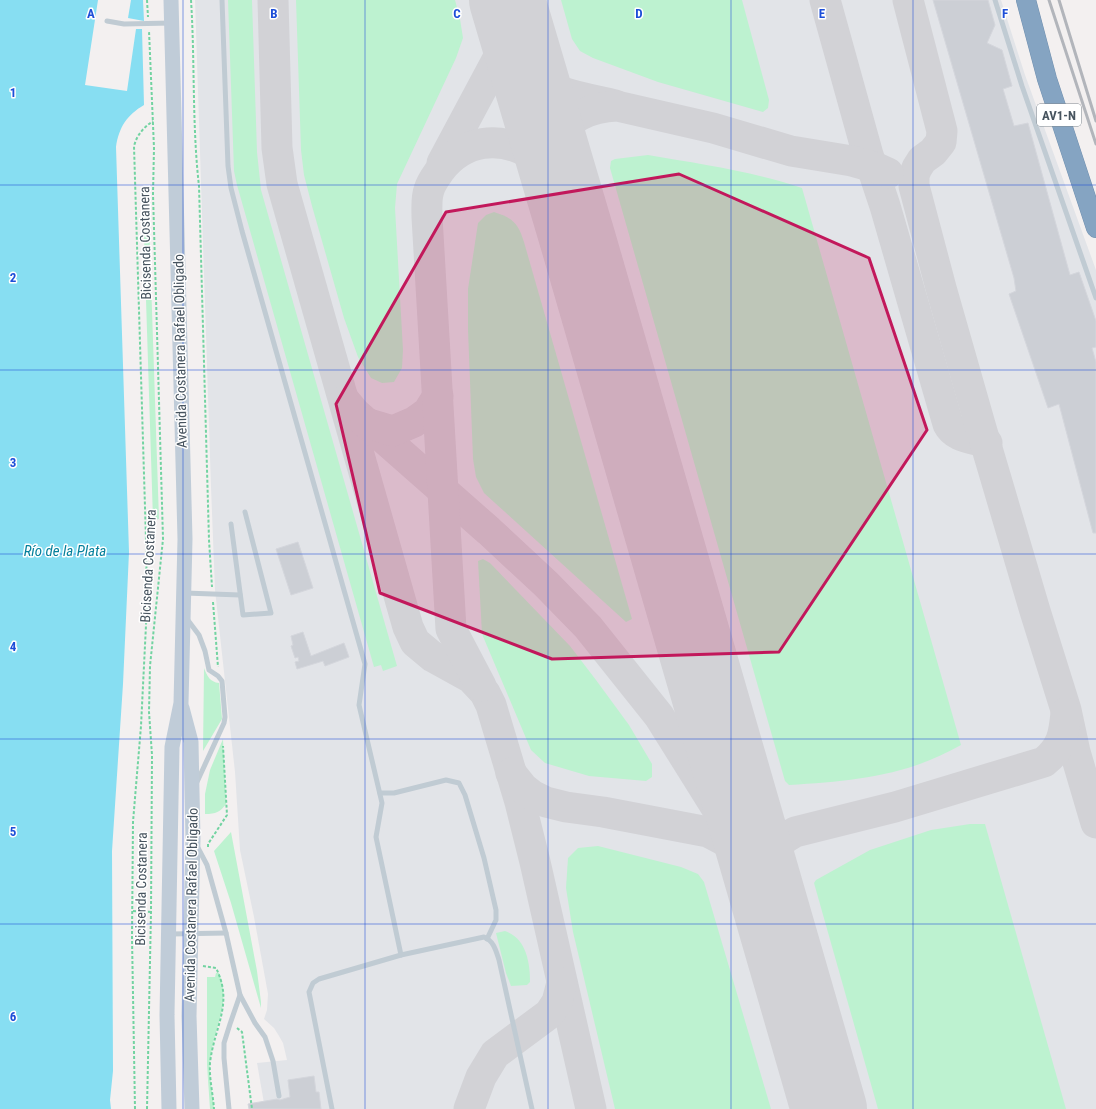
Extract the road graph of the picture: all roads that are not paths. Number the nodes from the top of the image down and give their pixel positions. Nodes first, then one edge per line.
1 (171, 0) edge
2 (222, 0) edge
3 (995, 0) edge
4 (1026, 0) edge
5 (108, 21) dead end
6 (172, 23) junction
7 (1096, 228) edge
8 (1096, 298) edge
9 (245, 512) dead end
10 (231, 524) dead end
11 (184, 593) junction
12 (240, 596) junction
13 (183, 616) junction
14 (181, 703) junction
15 (192, 792) junction
16 (380, 794) junction
17 (193, 838) junction
18 (190, 933) junction
19 (226, 933) junction
20 (168, 934) junction
21 (487, 938) junction
22 (401, 956) junction
23 (240, 995) junction
24 (279, 1096) dead end
25 (169, 1109) edge
26 (192, 1109) edge
27 (229, 1109) edge
28 (332, 1109) edge
29 (532, 1109) edge

1 - 6 main road, Avenida Costanera Rafael Obligado
2 - 16 lane
3 - 8 lane
4 - 7 highway, AV1-N
5 - 6 lane
6 - 11 main road, Avenida Costanera Rafael Obligado
9 - 12 lane
10 - 12 lane
11 - 12 lane
11 - 13 main road, Avenida Costanera Rafael Obligado
13 - 14 main road, Avenida Costanera Rafael Obligado
13 - 15 lane
14 - 15 main road, Avenida Costanera Rafael Obligado
14 - 20 main road, Avenida Costanera Rafael Obligado
15 - 17 main road, Avenida Costanera Rafael Obligado
16 - 21 lane
16 - 22 lane
17 - 18 main road, Avenida Costanera Rafael Obligado
17 - 19 lane
18 - 19 lane
18 - 20 lane
18 - 26 main road, Avenida Costanera Rafael Obligado
19 - 23 lane
20 - 25 main road, Avenida Costanera Rafael Obligado
21 - 22 lane
21 - 29 lane
22 - 28 lane
23 - 24 lane
23 - 27 lane

